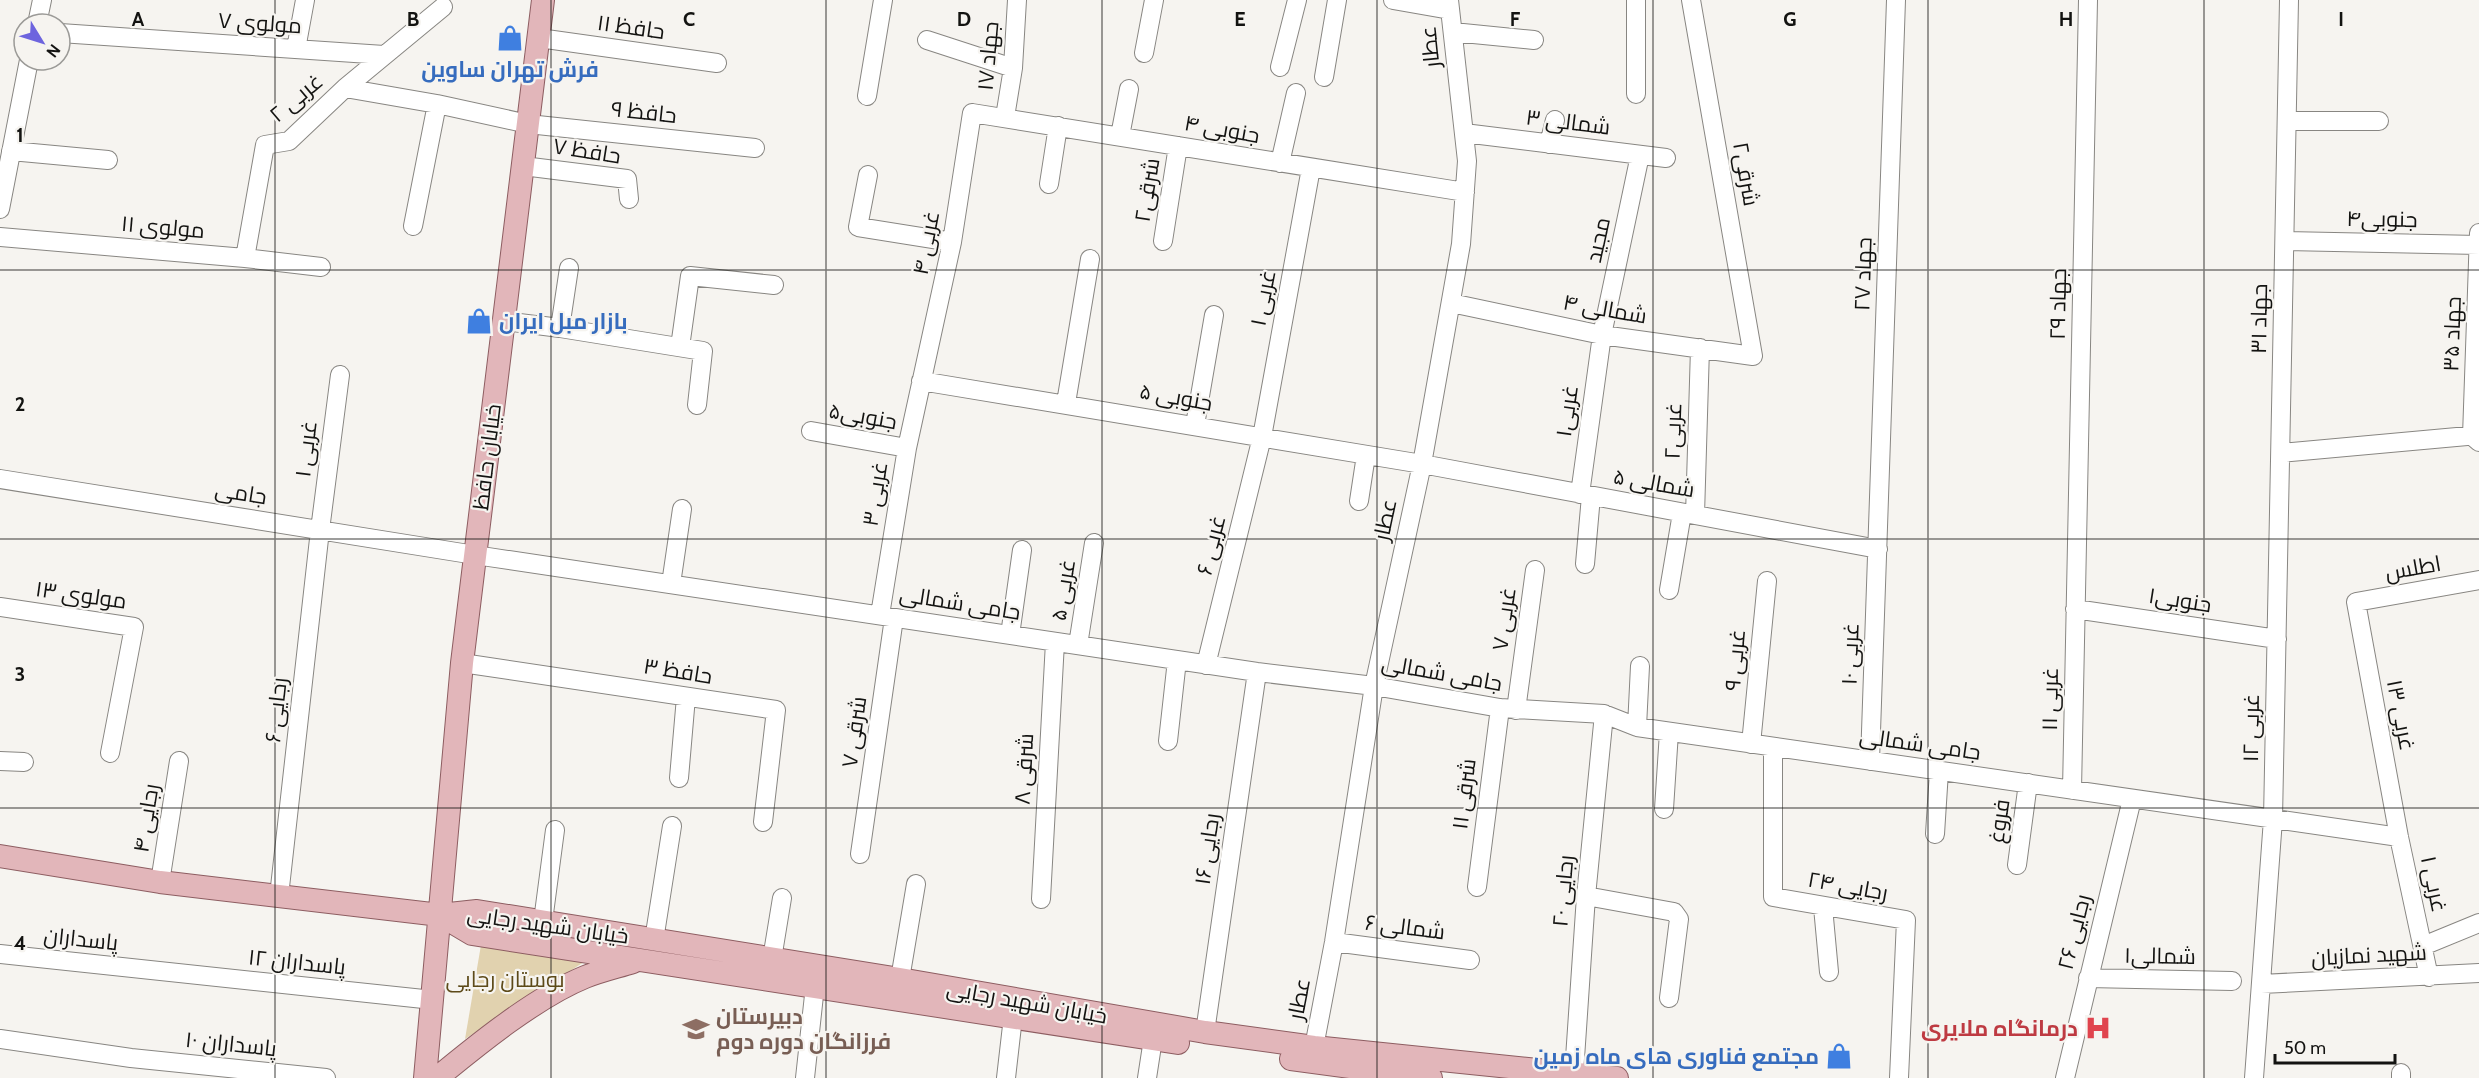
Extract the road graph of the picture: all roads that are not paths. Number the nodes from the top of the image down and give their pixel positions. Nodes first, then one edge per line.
1 (304, 0) edge
2 (543, 0) edge
3 (883, 0) edge
4 (1017, 0) edge
5 (1154, 0) edge
6 (1297, 0) edge
7 (1337, 0) edge
8 (1393, 0) edge
9 (1636, 0) edge
10 (1692, 0) edge
11 (1896, 0) edge
12 (2088, 0) edge
13 (2289, 0) edge
14 (1450, 5) edge
15 (443, 7) dead end
16 (1453, 32) junction
17 (72, 34) edge
18 (539, 38) junction
19 (927, 40) dead end
20 (1534, 40) dead end
21 (296, 49) junction
22 (1144, 53) dead end
23 (384, 56) junction
24 (717, 63) dead end
25 (1280, 67) dead end
26 (1013, 68) junction
27 (27, 72) edge
28 (1324, 77) dead end
29 (345, 88) junction
30 (1129, 89) dead end
31 (1296, 93) dead end
32 (1636, 94) dead end
33 (867, 96) dead end
34 (437, 104) junction
35 (972, 113) joint
36 (1005, 117) junction
37 (1555, 120) dead end
38 (2287, 121) junction
39 (2379, 121) dead end
40 (528, 124) junction
41 (1058, 126) junction
42 (1464, 134) junction
43 (1119, 136) junction
44 (1549, 144) junction
45 (1178, 146) junction
46 (755, 148) dead end
47 (11, 151) junction
48 (1640, 155) junction
49 (1666, 158) dead end
50 (108, 160) dead end
51 (1280, 163) junction
52 (523, 166) junction
53 (1311, 168) junction
54 (868, 175) dead end
55 (1049, 184) dead end
56 (1465, 192) junction
57 (629, 199) dead end
58 (0, 209) edge
59 (414, 226) dead end
60 (2479, 233) edge
61 (0, 237) edge
62 (1163, 241) dead end
63 (2285, 241) junction
64 (952, 243) junction
65 (2479, 245) edge
66 (244, 258) junction
67 (1090, 259) dead end
68 (321, 267) dead end
69 (569, 268) dead end
70 (774, 285) dead end
71 (1451, 303) junction
72 (1214, 315) dead end
73 (504, 321) junction
74 (560, 328) junction
75 (1602, 335) junction
76 (680, 347) junction
77 (1700, 348) junction
78 (1753, 356) joint
79 (340, 375) dead end
80 (921, 381) junction
81 (1066, 403) junction
82 (697, 405) dead end
83 (1195, 425) junction
84 (812, 431) dead end
85 (1262, 437) junction
86 (2477, 438) edge
87 (907, 448) junction
88 (2280, 453) junction
89 (1366, 454) junction
90 (1422, 464) junction
91 (0, 479) edge
92 (1586, 495) junction
93 (1359, 501) dead end
94 (682, 509) dead end
95 (1688, 514) junction
96 (320, 530) junction
97 (1094, 543) dead end
98 (1878, 549) junction
99 (1022, 550) dead end
100 (475, 555) junction
101 (1585, 564) dead end
102 (1535, 570) dead end
103 (2479, 580) edge
104 (1767, 581) dead end
105 (671, 584) junction
106 (1669, 590) dead end
107 (2356, 602) joint
108 (0, 607) edge
109 (2075, 609) junction
110 (887, 617) junction
111 (1010, 635) junction
112 (2277, 639) junction
113 (1055, 642) junction
114 (1078, 645) junction
115 (1177, 660) junction
116 (462, 663) junction
117 (1206, 664) junction
118 (1640, 666) dead end
119 (1257, 672) junction
120 (1374, 686) junction
121 (686, 697) junction
122 (1508, 709) junction
123 (1604, 714) junction
124 (1637, 727) junction
125 (1669, 732) junction
126 (1168, 741) dead end
127 (1751, 744) junction
128 (1773, 747) junction
129 (110, 753) dead end
130 (0, 760) edge
131 (179, 761) dead end
132 (1870, 761) junction
133 (24, 762) dead end
134 (1939, 771) junction
135 (679, 778) dead end
136 (2028, 783) junction
137 (2072, 790) junction
138 (2132, 798) junction
139 (1664, 809) dead end
140 (2273, 819) junction
141 (763, 822) dead end
142 (672, 826) dead end
143 (555, 830) dead end
144 (1935, 834) dead end
145 (2399, 837) junction
146 (860, 854) dead end
147 (0, 856) edge
148 (2017, 865) dead end
149 (160, 882) junction
150 (916, 884) dead end
151 (1477, 887) dead end
152 (279, 896) junction
153 (1586, 896) junction
154 (783, 898) dead end
155 (1041, 899) dead end
156 (1823, 907) junction
157 (440, 915) junction
158 (543, 921) junction
159 (2479, 923) edge
160 (654, 940) junction
161 (1334, 942) junction
162 (2423, 946) junction
163 (0, 954) edge
164 (772, 959) junction
165 (1470, 960) dead end
166 (637, 961) junction
167 (157, 972) joint
168 (1829, 972) dead end
169 (2479, 973) edge
170 (2429, 977) junction
171 (2088, 978) junction
172 (900, 979) junction
173 (2232, 981) dead end
174 (2261, 984) junction
175 (815, 986) junction
176 (1669, 998) dead end
177 (433, 1000) junction
178 (1013, 1017) junction
179 (1079, 1020) junction
180 (1205, 1032) junction
181 (0, 1039) edge
182 (1153, 1039) junction
183 (1310, 1062) edge
184 (1574, 1073) junction
185 (326, 1078) edge
186 (426, 1078) edge
187 (437, 1078) edge
188 (805, 1078) edge
189 (1006, 1078) edge
190 (1147, 1078) edge
191 (1425, 1078) edge
192 (1617, 1078) edge
193 (1899, 1078) edge
194 (2065, 1078) edge
195 (2254, 1078) edge

1 - 21 street
2 - 18 main road, خیابان حافظ
3 - 33 street
4 - 26 street, جهاد ۱۷
5 - 22 street
6 - 25 street
7 - 28 street
8 - 14 street
9 - 32 street
10 - 78 street, شرقی۲
11 - 98 street, جهاد ۲۷
12 - 109 street, جهاد ۲۹
13 - 38 street, جهاد ۳۱
14 - 16 street, عطار
15 - 23 street, غربی ۲
16 - 20 street
16 - 42 street, عطار
17 - 21 street, مولوی ۷
18 - 24 street, حافظ ۱۱
18 - 40 main road, خیابان حافظ
19 - 26 street
21 - 23 street, مولوی ۷
23 - 29 street, غربی ۲
26 - 36 street, جهاد ۱۷
27 - 47 street
29 - 34 street, حافظ ۹
29 - 66 street, غربی ۲
30 - 43 street
31 - 51 street
34 - 40 street, حافظ ۹
34 - 59 street
35 - 36 street, جنوبی ۴
35 - 64 street, غربی ۴
36 - 41 street, جنوبی ۴
37 - 44 street
38 - 39 street
38 - 63 street, جهاد ۳۱
40 - 46 street, حافظ ۹
40 - 52 main road, خیابان حافظ
41 - 43 street, جنوبی ۴
41 - 55 street
42 - 44 street, شمالی ۳
42 - 56 street, عطار
43 - 45 street, جنوبی ۴
44 - 48 street, شمالی ۳
45 - 51 street, جنوبی ۴
45 - 62 street, شرقی۲
47 - 50 street
47 - 58 street
48 - 49 street, شمالی ۳
48 - 75 street, مجید
51 - 53 street, جنوبی ۴
52 - 57 street, حافظ ۷
52 - 73 main road, خیابان حافظ
53 - 56 street, جنوبی ۴
53 - 85 street, غربی ۱
54 - 64 street
56 - 71 street, عطار
60 - 65 street, جهاد ۳۵
61 - 66 street, مولوی ۱۱
63 - 65 street, جنوبی۴
63 - 88 street, جهاد ۳۱
64 - 80 street, غربی ۴
65 - 86 street, جهاد ۳۵
66 - 68 street, مولوی ۱۱
67 - 81 street
69 - 74 street
70 - 76 street
71 - 75 street, شمالی ۴
71 - 90 street, عطار
72 - 83 street
73 - 74 street
73 - 100 main road, خیابان حافظ
74 - 76 street
75 - 77 street, شمالی ۴
75 - 92 street, غربی۱
76 - 82 street
77 - 78 street, شمالی ۴
77 - 95 street, غربی۲
79 - 96 street, غربی ۱
80 - 81 street, جنوبی ۵
80 - 87 street, غربی ۳
81 - 83 street, جنوبی ۵
83 - 85 street, جنوبی ۵
84 - 87 street, جنوبی۵
85 - 89 street, جنوبی ۵
85 - 117 street, غربی ۶
86 - 88 street
87 - 110 street, غربی ۳
88 - 112 street, جهاد ۳۱
89 - 90 street, جنوبی ۵
89 - 93 street
90 - 92 street, شمالی ۵
90 - 120 street, عطار
91 - 96 street, جامی
92 - 95 street, شمالی ۵
92 - 101 street, غربی۱
94 - 105 street
95 - 98 street, شمالی ۵
95 - 106 street, غربی۲
96 - 100 street, جامی
96 - 152 street, رجایی ۶
97 - 114 street, غربی ۵
98 - 132 street, غربی ۱۰
99 - 111 street
100 - 105 street, جامی شمالی
100 - 116 main road, خیابان حافظ
102 - 122 street, غربی ۷
103 - 107 street, اطلس
104 - 127 street, غربی ۹
105 - 110 street, جامی شمالی
107 - 145 street, غربی ۱۳
108 - 129 street, مولوی ۱۳
109 - 112 street, جنوبی۱
109 - 137 street, غربی ۱۱
110 - 111 street, جامی شمالی
110 - 146 street, شرقی ۷
111 - 113 street, جامی شمالی
112 - 140 street, غربی ۱۲
113 - 114 street, جامی شمالی
113 - 155 street, شرقی ۸
114 - 115 street, جامی شمالی
115 - 117 street, جامی شمالی
115 - 126 street
116 - 121 street, حافظ ۳
116 - 157 main road, خیابان حافظ
117 - 119 street, جامی شمالی
118 - 124 street
119 - 120 street, جامی شمالی
119 - 180 street, رجایی ۱۶
120 - 122 street, جامی شمالی
120 - 161 street, عطار
121 - 135 street
121 - 141 street, حافظ ۳
122 - 123 street, جامی شمالی
122 - 151 street, شرقی ۱۱
123 - 124 street, جامی شمالی
123 - 153 street, رجایی ۲۰
124 - 125 street, جامی شمالی
125 - 127 street, جامی شمالی
125 - 139 street
127 - 128 street, جامی شمالی
128 - 132 street, جامی شمالی
128 - 156 street, رجایی ۲۴
130 - 133 street
131 - 149 street, رجایی ۴
132 - 134 street, جامی شمالی
134 - 136 street, جامی شمالی
134 - 144 street
136 - 137 street, جامی شمالی
136 - 148 street, فروغ
137 - 138 street, جامی شمالی
138 - 140 street, جامی شمالی
138 - 171 street, رجایی ۲۶
140 - 145 street, جامی شمالی
140 - 174 street
142 - 160 street
143 - 158 street
145 - 162 street, غربی ۱
147 - 149 main road, خیابان شهید رجایی
149 - 152 main road, خیابان شهید رجایی
150 - 172 street
152 - 157 main road, خیابان شهید رجایی
153 - 176 street
153 - 184 street, رجایی ۲۰
154 - 164 street
156 - 168 street
156 - 193 street, رجایی ۲۴
157 - 158 main road, خیابان شهید رجایی
157 - 166 main road, خیابان شهید رجایی
157 - 177 main road, خیابان حافظ
158 - 160 main road, خیابان شهید رجایی
159 - 162 street
160 - 164 main road, خیابان شهید رجایی
161 - 165 street, شمالی ۶
161 - 183 street, عطار
162 - 170 street, غربی ۱
163 - 167 street, پاسداران
164 - 172 main road, خیابان شهید رجایی
166 - 175 main road, خیابان شهید رجایی
166 - 187 main road
167 - 177 street, پاسداران ۱۲
169 - 170 street, شهید نمازیان
170 - 174 street, شهید نمازیان
171 - 173 street, شمالی۱
171 - 194 street, رجایی ۲۶
172 - 179 main road, خیابان شهید رجایی
174 - 195 street
175 - 178 main road, خیابان شهید رجایی
175 - 188 street
177 - 186 main road, خیابان حافظ
178 - 179 main road, خیابان شهید رجایی
178 - 189 street
179 - 180 main road, خیابان شهید رجایی
179 - 182 main road, خیابان شهید رجایی
180 - 183 main road, خیابان شهید رجایی
181 - 185 street, پاسداران ۱۰
182 - 183 main road, خیابان شهید رجایی
182 - 190 street
183 - 184 main road, خیابان شهید رجایی
183 - 191 main road, خیابان شهید رجایی
184 - 192 main road, خیابان شهید رجایی

